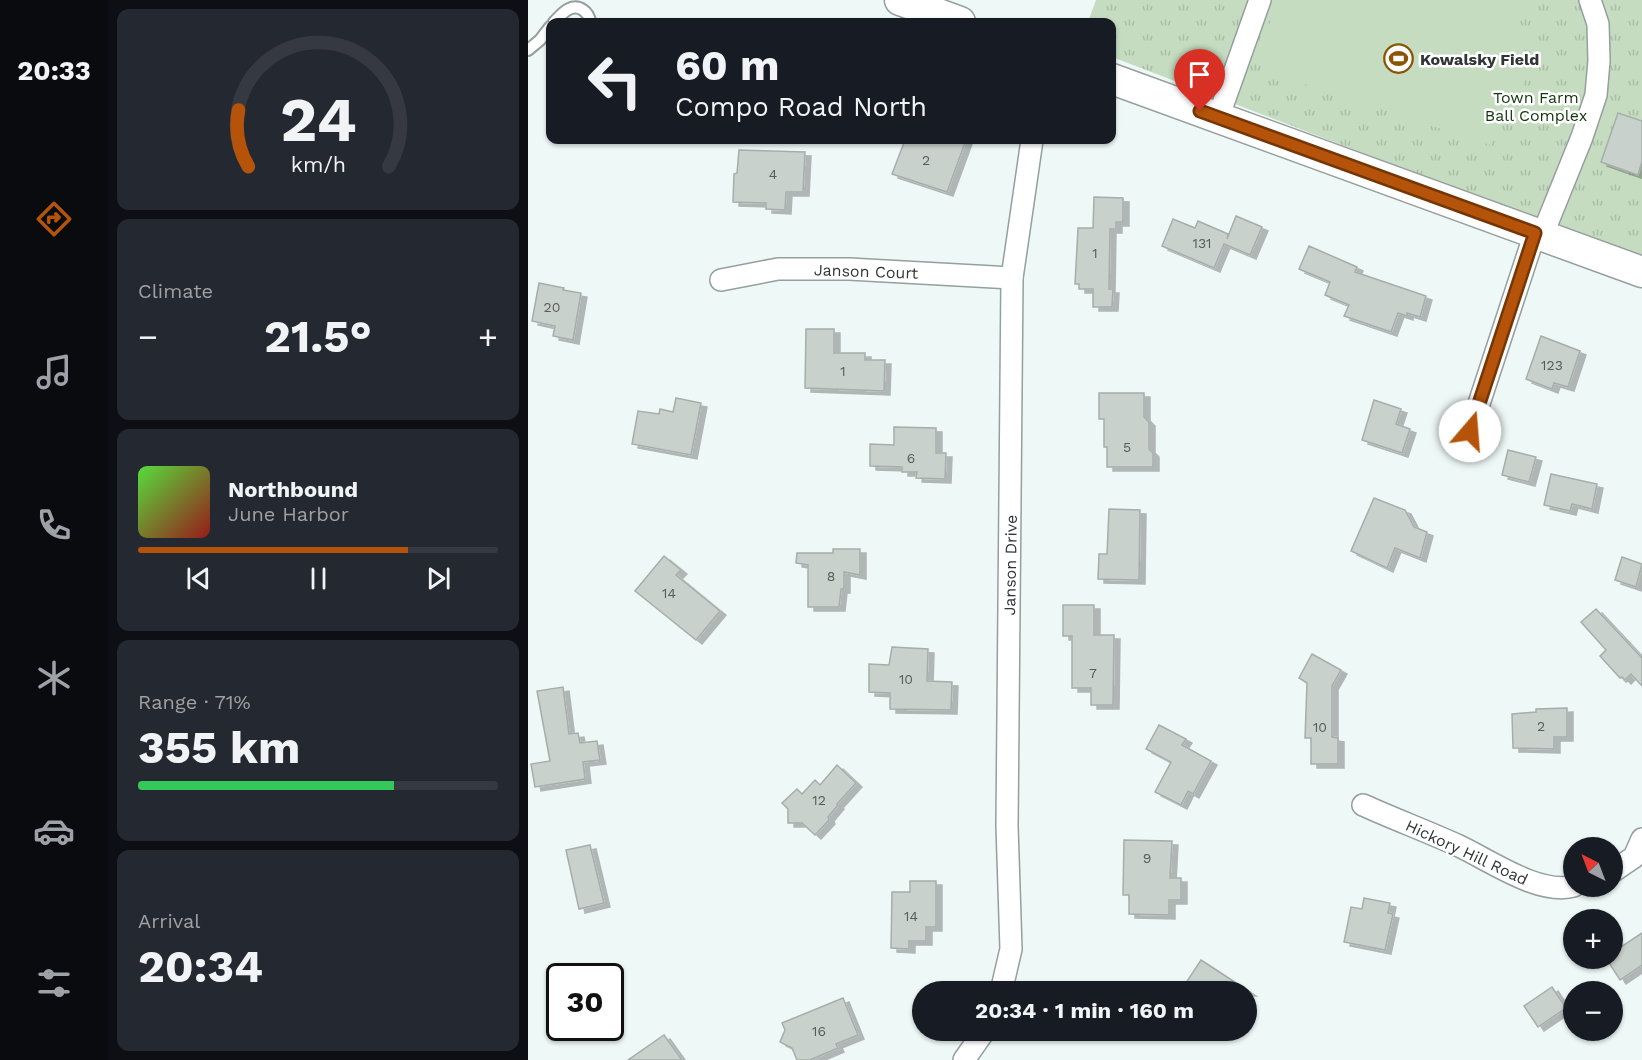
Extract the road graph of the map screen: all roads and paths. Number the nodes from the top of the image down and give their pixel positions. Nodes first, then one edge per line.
1 (900, 0) edge
2 (1260, 0) edge
3 (1590, 0) edge
4 (558, 18) edge
5 (589, 18) edge
6 (949, 18) edge
7 (546, 32) edge
8 (528, 50) edge
9 (1116, 80) edge
10 (1218, 118) junction
11 (1031, 144) edge
12 (1539, 235) junction
13 (1642, 272) edge
14 (1012, 278) junction
15 (721, 280) dead end
16 (1470, 431) dead end
17 (1363, 805) dead end
18 (1642, 839) edge
19 (1623, 864) edge
20 (1563, 887) edge
21 (1004, 981) edge
22 (977, 1041) edge
23 (964, 1060) edge

1 - 6 main road
2 - 10 street
3 - 12 street
4 - 5 lane
7 - 8 lane
9 - 10 main road
10 - 12 main road
11 - 14 street, Janson Drive
12 - 13 main road
12 - 16 street
14 - 15 street, Janson Court
14 - 21 street, Janson Drive
17 - 20 street, Hickory Hill Road
18 - 19 street
22 - 23 street

